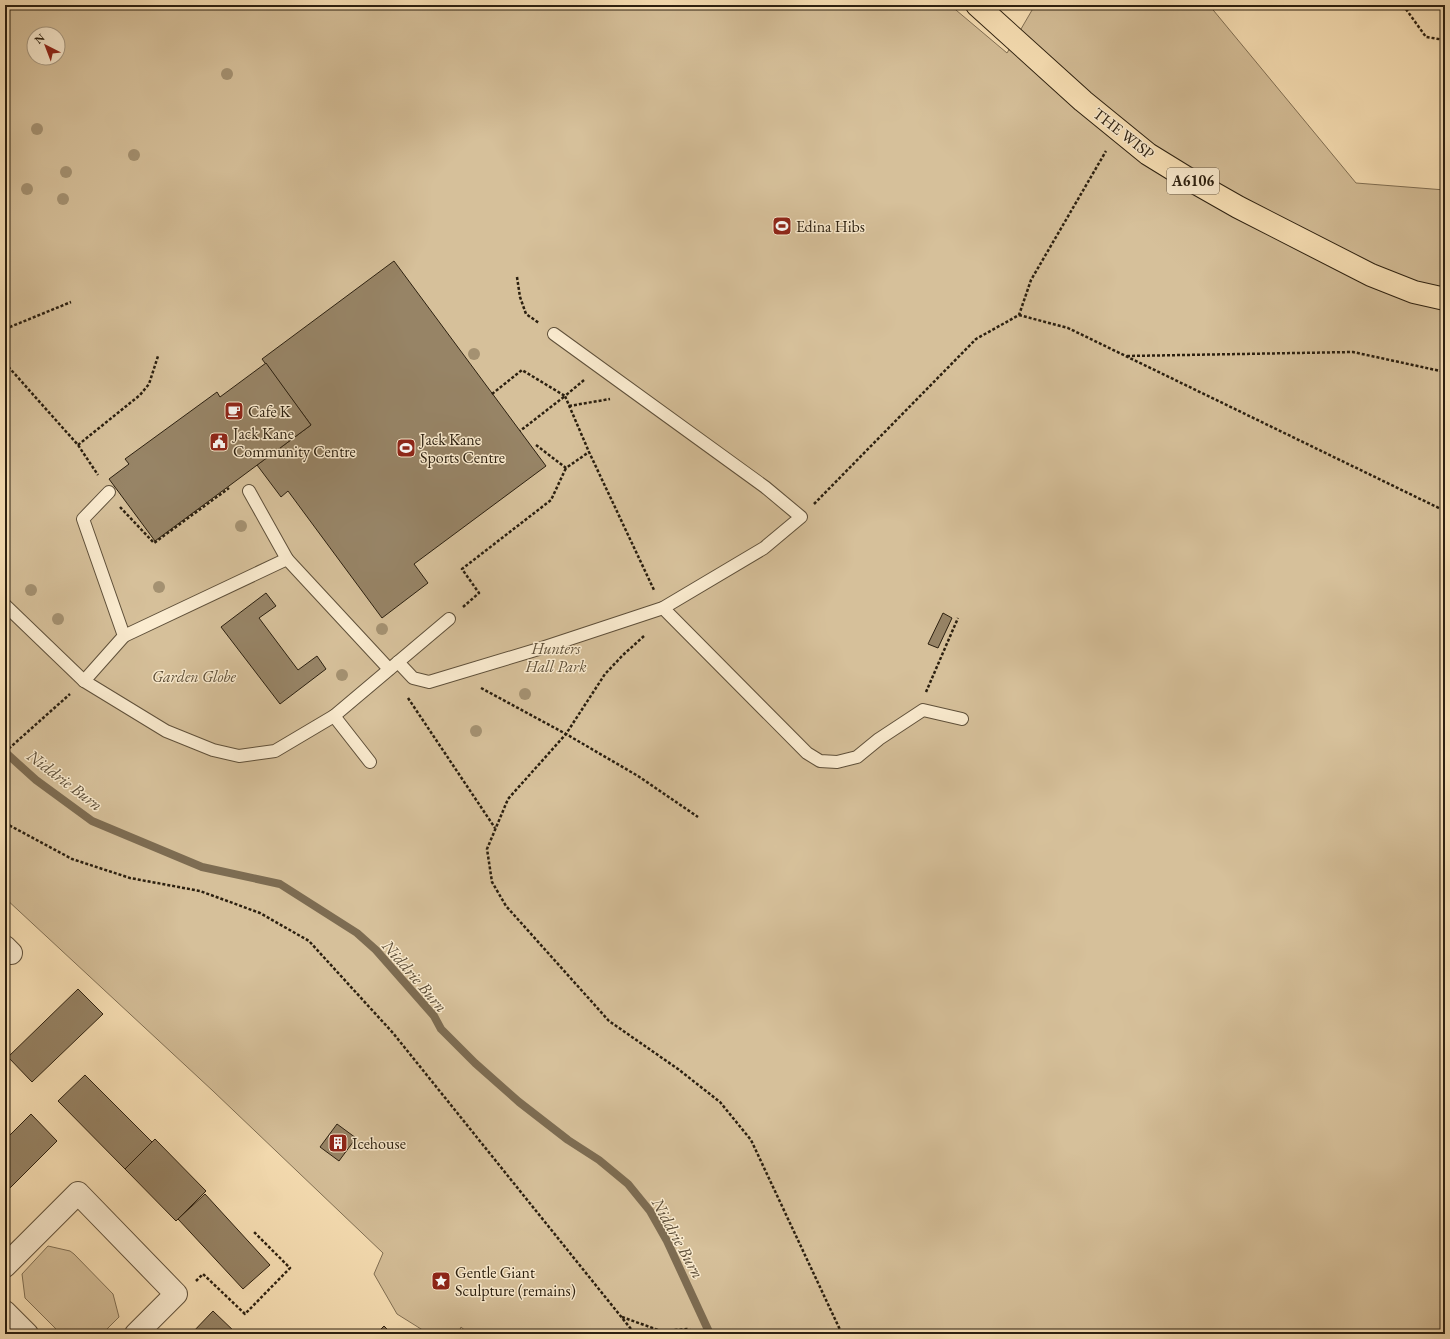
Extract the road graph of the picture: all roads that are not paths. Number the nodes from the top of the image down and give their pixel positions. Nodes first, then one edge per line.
1 (977, 5) edge
2 (1445, 299) edge
3 (554, 334) road end
4 (249, 491) road end
5 (109, 493) road end
6 (287, 559) junction
7 (5, 605) edge
8 (663, 608) junction
9 (449, 618) road end
10 (124, 636) junction
11 (393, 666) junction
12 (84, 681) junction
13 (334, 716) junction
14 (962, 718) dead end
15 (370, 762) dead end
16 (5, 1266) edge
17 (5, 1312) edge
18 (27, 1334) edge
19 (136, 1334) edge

1 - 2 main road, THE WISP / A6106
3 - 8 lane
4 - 6 lane
5 - 10 lane
6 - 10 lane
6 - 11 lane
7 - 12 lane
8 - 11 lane
8 - 14 lane
9 - 11 lane
10 - 12 lane
11 - 13 lane
12 - 13 lane
13 - 15 lane
16 - 19 street
17 - 18 street

